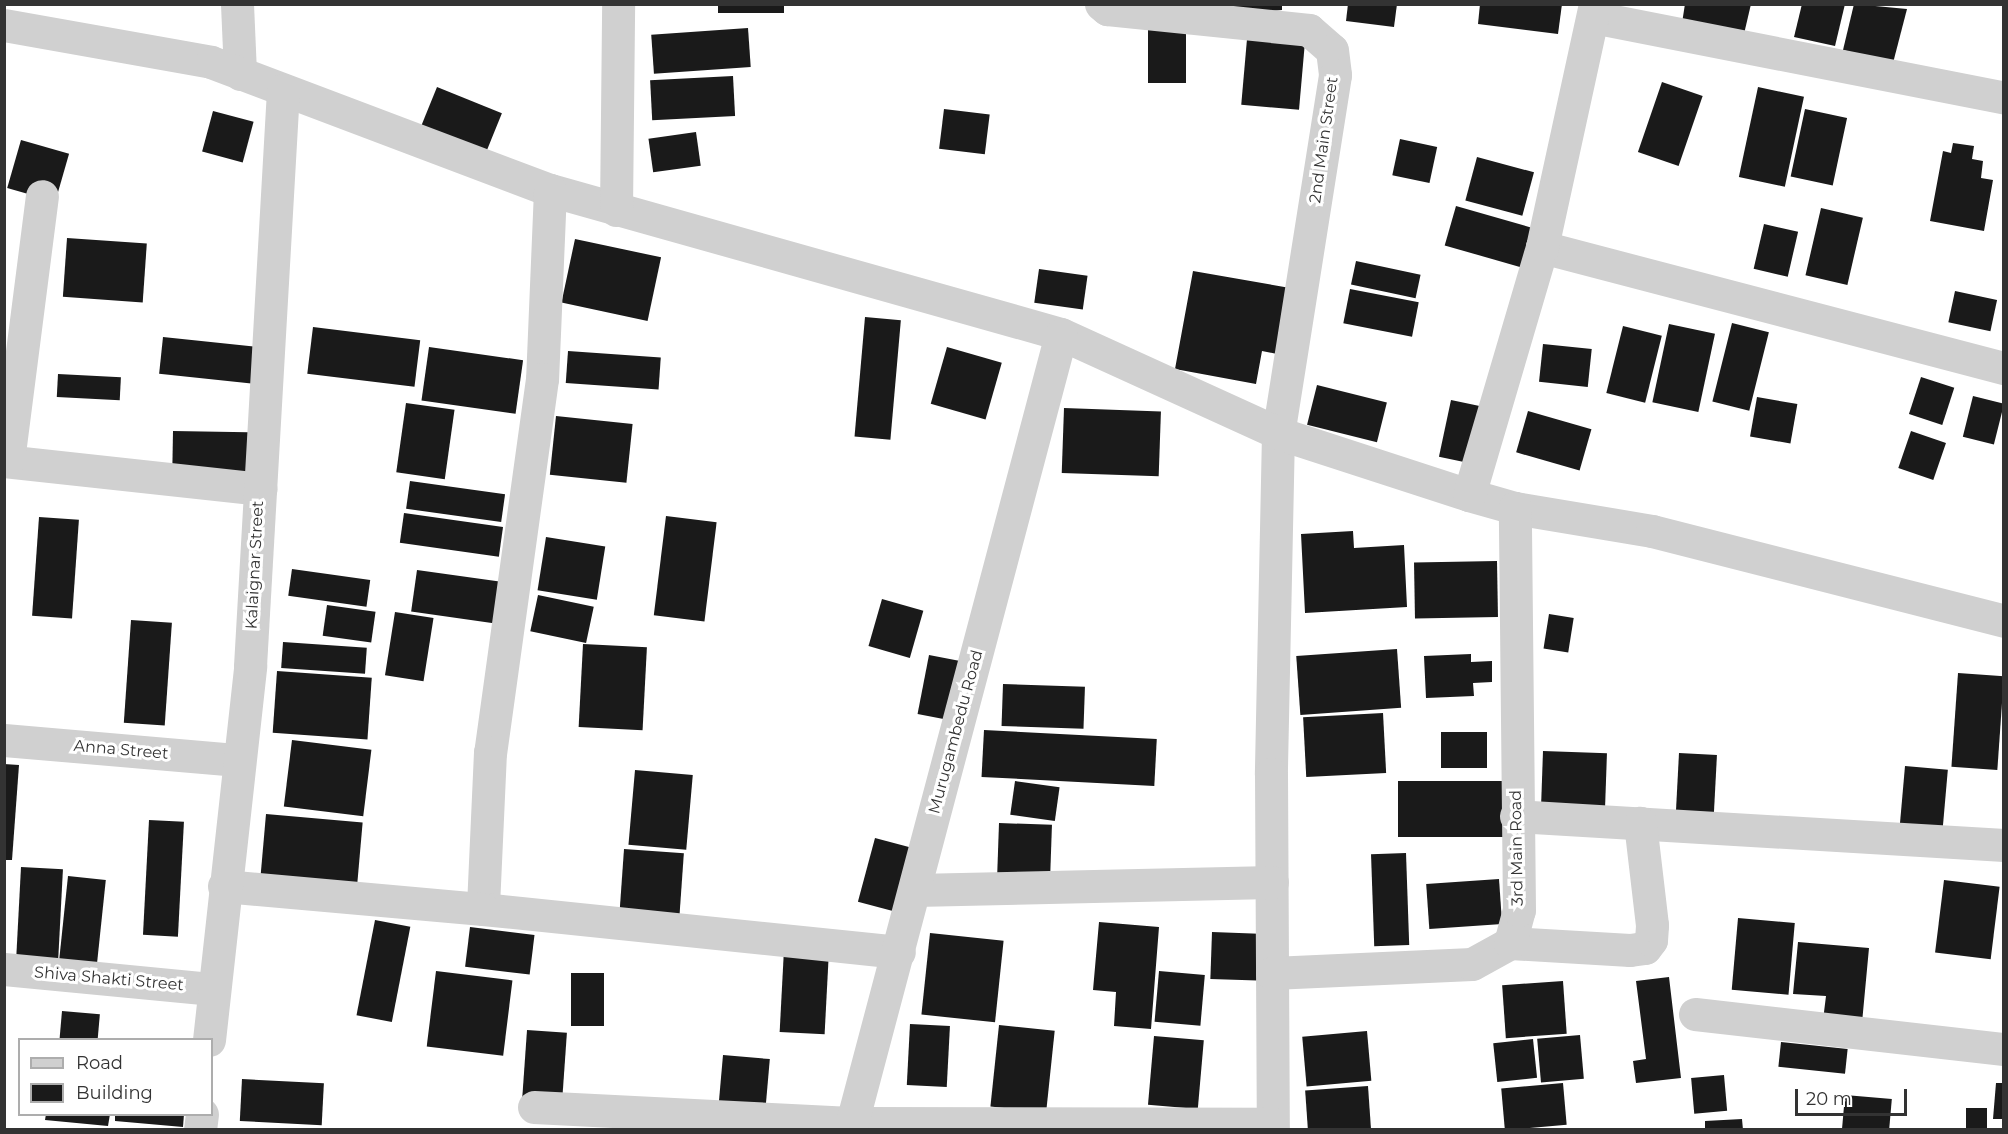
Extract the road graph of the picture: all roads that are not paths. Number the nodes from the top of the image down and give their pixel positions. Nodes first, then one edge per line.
1 (237, 4) edge
2 (618, 4) edge
3 (1101, 4) edge
4 (1594, 11) edge
5 (4, 25) edge
6 (240, 74) junction
7 (283, 90) junction
8 (2004, 98) edge
9 (550, 190) junction
10 (42, 196) dead end
11 (616, 210) junction
12 (1542, 247) junction
13 (1060, 334) junction
14 (2004, 368) edge
15 (1278, 433) junction
16 (6, 461) edge
17 (260, 489) junction
18 (1469, 495) junction
19 (1515, 508) junction
20 (2004, 621) edge
21 (4, 740) edge
22 (238, 760) junction
23 (1516, 816) junction
24 (1640, 824) junction
25 (2004, 845) edge
26 (1272, 882) junction
27 (224, 886) junction
28 (915, 890) junction
29 (483, 909) junction
30 (1510, 943) junction
31 (899, 952) junction
32 (4, 969) edge
33 (1272, 973) junction
34 (213, 989) junction
35 (1695, 1014) dead end
36 (209, 1038) edge
37 (2004, 1048) edge
38 (534, 1107) dead end
39 (851, 1126) edge
40 (1272, 1127) edge

1 - 6 street
2 - 11 street
3 - 15 street, 2nd Main Street
4 - 8 street
4 - 12 street
5 - 6 street
6 - 7 street
7 - 9 street
7 - 17 street, Kalaignar Street
9 - 11 street
9 - 29 street
10 - 16 street
11 - 13 street
12 - 14 street
12 - 18 street
13 - 15 street
13 - 28 street, Murugambedu Road
15 - 18 street
15 - 26 street, 2nd Main Street
16 - 17 street
17 - 22 street, Kalaignar Street
18 - 19 street
19 - 20 street
19 - 23 street, 3rd Main Road
21 - 22 street, Anna Street
22 - 27 street, Kalaignar Street
23 - 24 street
23 - 30 street, 3rd Main Road
24 - 25 street
24 - 30 street
26 - 28 street
26 - 33 street, 2nd Main Street
27 - 29 street
27 - 34 street, Kalaignar Street
28 - 31 street, Murugambedu Road
29 - 31 street
30 - 33 street
31 - 39 street, Murugambedu Road
32 - 34 street, Shiva Shakti Street
33 - 40 street, 2nd Main Street
34 - 36 street, Kalaignar Street
35 - 37 street
38 - 39 street
39 - 40 street

